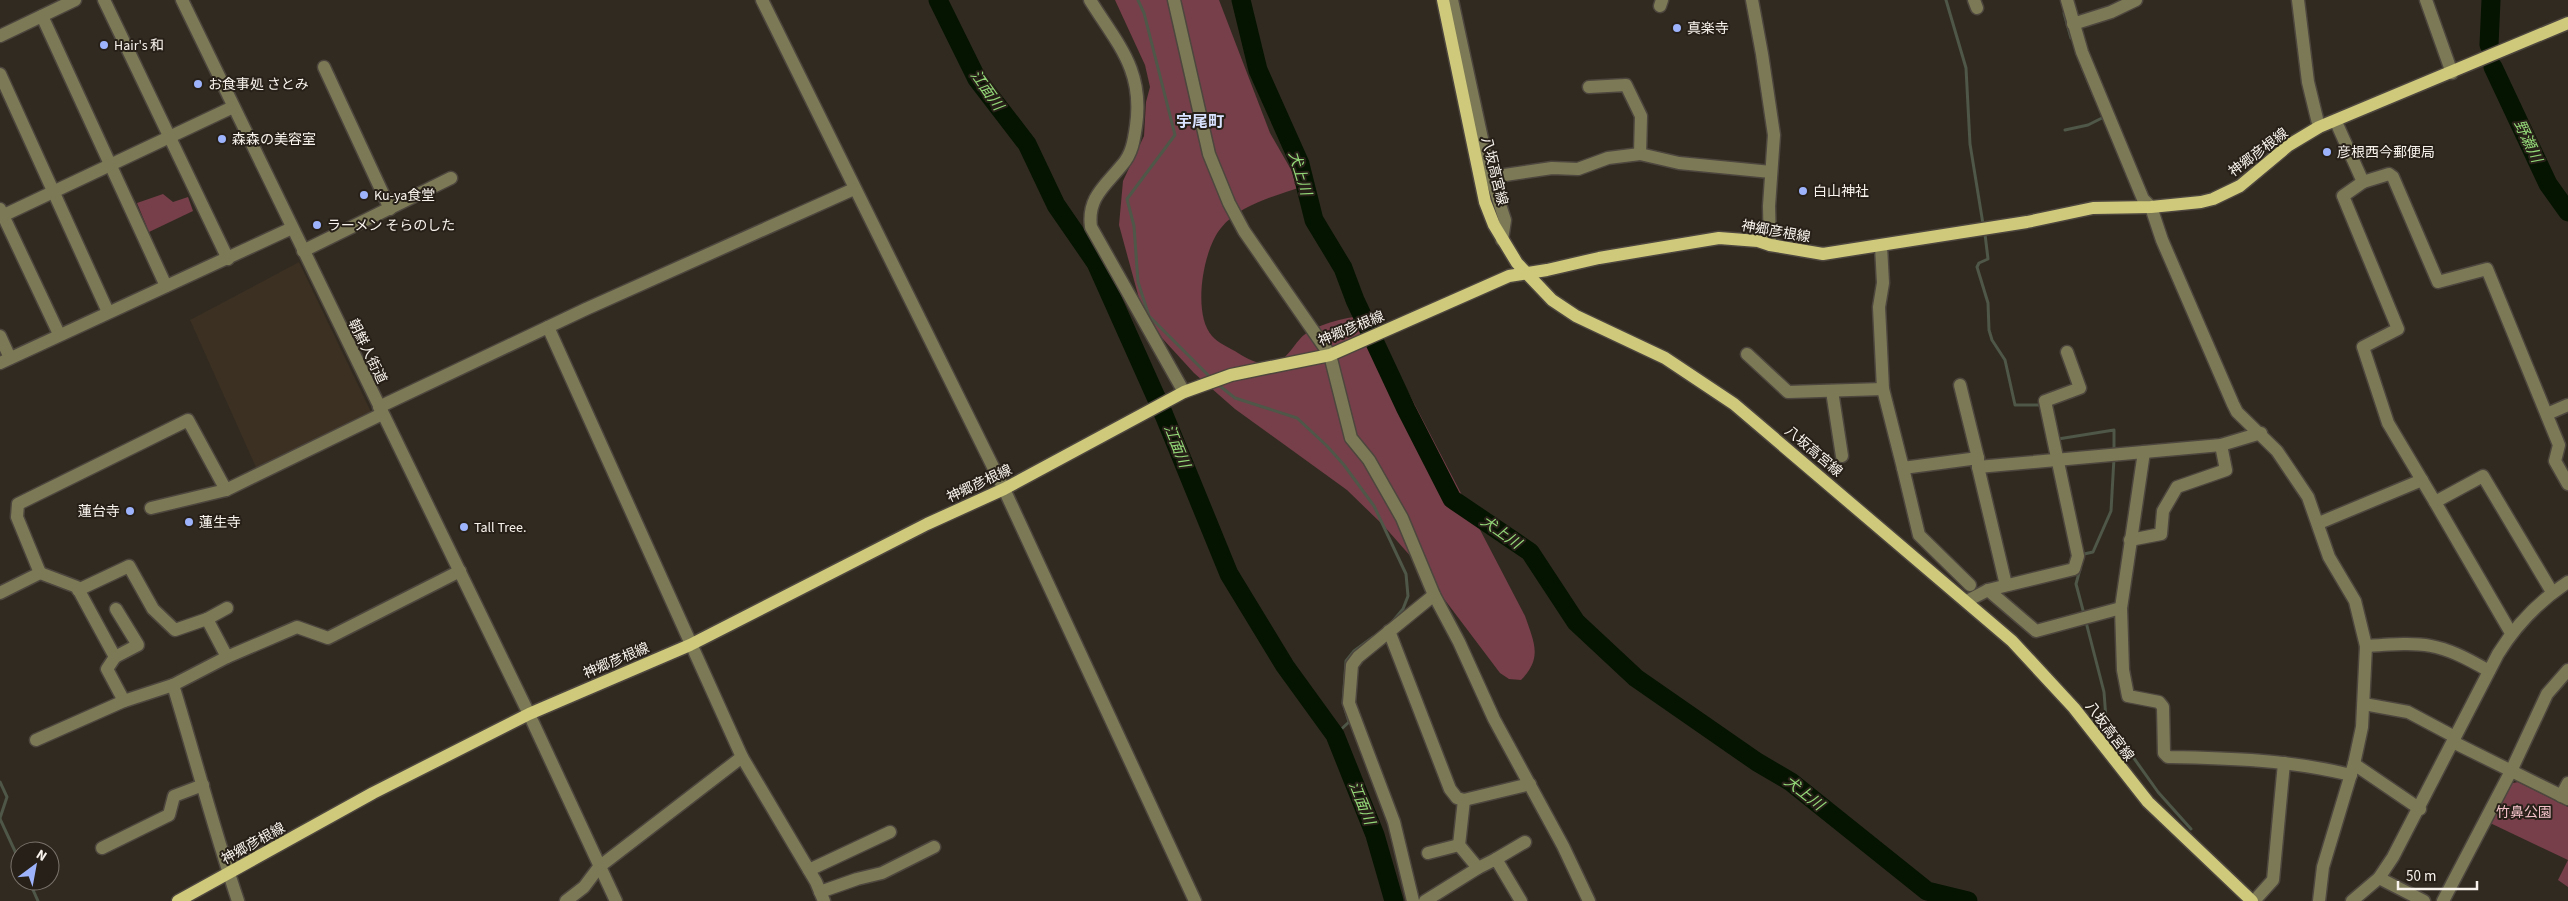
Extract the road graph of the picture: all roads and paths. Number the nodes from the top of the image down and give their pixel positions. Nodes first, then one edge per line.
1 (75, 0) edge
2 (104, 0) edge
3 (182, 0) edge
4 (762, 0) edge
5 (1090, 0) edge
6 (1174, 0) edge
7 (1443, 0) edge
8 (1452, 0) edge
9 (1752, 0) edge
10 (2067, 0) edge
11 (2136, 0) edge
12 (2298, 0) edge
13 (2426, 0) edge
14 (42, 16) junction
15 (2568, 23) edge
16 (2073, 24) junction
17 (0, 36) edge
18 (324, 67) dead end
19 (2452, 73) junction
20 (0, 74) edge
21 (1590, 87) dead end
22 (233, 107) junction
23 (2336, 122) junction
24 (2319, 127) junction
25 (169, 138) junction
26 (1640, 154) junction
27 (110, 165) junction
28 (1771, 172) junction
29 (1491, 177) junction
30 (451, 178) dead end
31 (2363, 182) junction
32 (854, 189) junction
33 (54, 192) junction
34 (2151, 207) junction
35 (390, 209) junction
36 (1, 214) edge
37 (292, 228) junction
38 (1502, 240) junction
39 (1770, 245) junction
40 (1881, 246) junction
41 (303, 251) junction
42 (228, 259) junction
43 (1526, 272) junction
44 (166, 286) junction
45 (108, 312) junction
46 (548, 327) junction
47 (59, 334) junction
48 (0, 336) edge
49 (2067, 352) dead end
50 (1334, 353) junction
51 (1747, 354) dead end
52 (5, 361) edge
53 (1960, 385) dead end
54 (1883, 388) junction
55 (1832, 391) junction
56 (1184, 392) junction
57 (2568, 405) edge
58 (381, 411) junction
59 (2547, 414) junction
60 (2261, 433) junction
61 (2221, 445) junction
62 (2144, 452) junction
63 (1842, 456) dead end
64 (2058, 461) junction
65 (1978, 462) junction
66 (1903, 468) junction
67 (2422, 480) junction
68 (2568, 484) edge
69 (1004, 489) junction
70 (226, 490) junction
71 (2435, 502) junction
72 (151, 508) dead end
73 (2319, 523) junction
74 (2130, 540) junction
75 (460, 571) junction
76 (40, 573) junction
77 (2568, 582) edge
78 (1970, 584) dead end
79 (2006, 585) junction
80 (78, 590) junction
81 (1988, 590) junction
82 (2552, 592) junction
83 (0, 593) edge
84 (1434, 595) junction
85 (1967, 601) junction
86 (227, 608) dead end
87 (2121, 608) junction
88 (116, 609) dead end
89 (207, 619) junction
90 (1389, 631) junction
91 (2511, 634) junction
92 (690, 645) junction
93 (2366, 646) junction
94 (227, 657) junction
95 (115, 658) junction
96 (2568, 670) edge
97 (2489, 671) junction
98 (173, 685) junction
99 (124, 702) junction
100 (2364, 704) junction
101 (529, 714) junction
102 (36, 740) dead end
103 (2454, 740) junction
104 (742, 757) junction
105 (2284, 763) junction
106 (2353, 769) junction
107 (2511, 771) junction
108 (2568, 783) edge
109 (1530, 784) junction
110 (203, 785) junction
111 (2565, 798) edge
112 (1464, 800) junction
113 (2420, 808) junction
114 (890, 832) dead end
115 (1525, 842) dead end
116 (1459, 845) junction
117 (934, 847) dead end
118 (102, 848) dead end
119 (1428, 853) dead end
120 (1496, 858) junction
121 (599, 867) junction
122 (1478, 868) junction
123 (809, 870) junction
124 (229, 874) junction
125 (2379, 878) junction
126 (822, 896) edge
127 (1431, 900) edge
128 (178, 901) edge
129 (238, 901) edge
130 (566, 901) edge
131 (616, 901) edge
132 (1195, 901) edge
133 (1413, 901) edge
134 (1520, 901) edge
135 (1588, 901) edge
136 (2253, 901) edge
137 (2319, 901) edge
138 (2352, 901) edge
139 (2424, 901) edge
140 (2442, 901) edge

1 - 14 street
2 - 25 street
3 - 22 street, 朝鮮人街道
4 - 32 street
5 - 56 street
6 - 50 street
7 - 38 main road, 八坂高宮線
8 - 29 street
9 - 28 street
10 - 16 street
11 - 16 street
12 - 24 street
13 - 19 street
14 - 17 street
14 - 27 street
15 - 19 main road, 神郷彦根線
16 - 34 street
18 - 35 street
19 - 23 main road, 神郷彦根線
20 - 33 street
21 - 26 street
22 - 25 street
22 - 37 street, 朝鮮人街道
23 - 24 main road, 神郷彦根線
23 - 31 street
24 - 34 main road, 神郷彦根線
25 - 27 street
25 - 42 street
26 - 28 street
26 - 29 street
27 - 33 street
27 - 44 street
28 - 39 street
29 - 38 street
30 - 35 street
31 - 59 street
31 - 67 street
32 - 46 street
32 - 69 street
33 - 36 street
33 - 45 street
34 - 40 main road, 神郷彦根線
34 - 60 street
35 - 41 street
36 - 47 street
37 - 41 street, 朝鮮人街道
37 - 42 street
38 - 43 main road, 八坂高宮線
39 - 40 main road, 神郷彦根線
39 - 43 main road, 神郷彦根線
40 - 54 street
41 - 58 street, 朝鮮人街道
42 - 44 street
43 - 50 main road, 神郷彦根線
43 - 85 main road, 八坂高宮線
44 - 45 street
45 - 47 street
46 - 58 street
46 - 92 street
47 - 52 street
48 - 52 street
49 - 64 street
50 - 56 main road, 神郷彦根線
50 - 84 street
51 - 55 street
53 - 65 street
54 - 55 street
54 - 66 street
55 - 63 street
56 - 69 main road, 神郷彦根線
57 - 59 street
58 - 70 street
58 - 75 street, 朝鮮人街道
59 - 68 street
60 - 61 street
60 - 73 street
61 - 62 street
61 - 74 street
62 - 64 street
62 - 74 street
64 - 65 street
64 - 79 street
65 - 66 street
65 - 79 street
66 - 78 street
67 - 71 street
67 - 73 street
69 - 92 main road, 神郷彦根線
69 - 132 street
70 - 72 street
70 - 76 street
71 - 82 street
71 - 91 street
73 - 93 street
74 - 87 street
75 - 94 street
75 - 101 street, 朝鮮人街道
76 - 80 street
76 - 83 street
77 - 82 street
79 - 81 street
80 - 89 street
80 - 95 street
81 - 85 street
81 - 87 street
82 - 91 street
84 - 90 street
84 - 109 street
85 - 136 main road, 八坂高宮線
86 - 89 street
87 - 105 street
88 - 95 street
89 - 94 street
90 - 112 street
90 - 133 street
91 - 97 street
92 - 101 main road, 神郷彦根線
92 - 104 street
93 - 97 street
93 - 100 street
94 - 98 street
95 - 99 street
96 - 107 street
97 - 103 street
98 - 99 street
98 - 110 street
99 - 102 street
100 - 103 street
100 - 106 street
101 - 121 street, 朝鮮人街道
101 - 124 main road, 神郷彦根線
103 - 107 street
103 - 113 street
104 - 121 street
104 - 123 street
105 - 106 street
105 - 136 street
106 - 113 street
106 - 137 street
107 - 111 street
107 - 140 street
108 - 111 street
109 - 112 street
109 - 135 street
110 - 118 street
110 - 124 street
112 - 116 street
113 - 125 street
114 - 123 street
115 - 120 street
116 - 119 street
116 - 122 street
117 - 126 street
120 - 122 street
120 - 134 street
121 - 130 street
121 - 131 street, 朝鮮人街道
122 - 127 street
123 - 126 street
124 - 128 main road, 神郷彦根線
124 - 129 street
125 - 138 street
125 - 139 street

